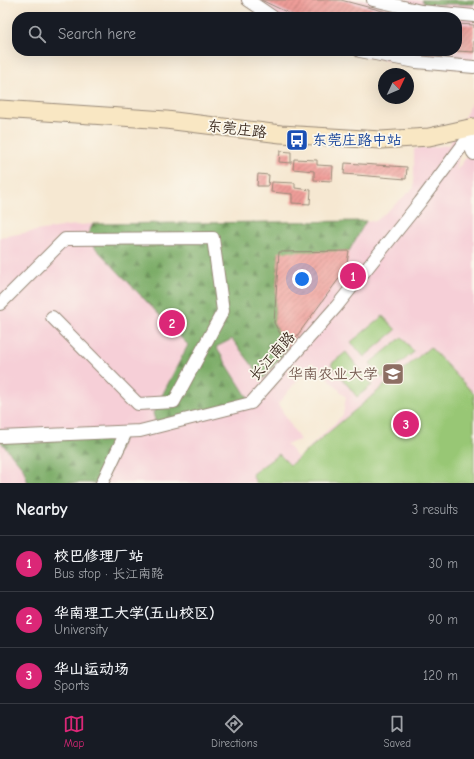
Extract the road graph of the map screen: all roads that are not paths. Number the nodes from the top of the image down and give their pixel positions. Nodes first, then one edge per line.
1 (248, 0) edge
2 (373, 0) edge
3 (410, 4) edge
4 (266, 12) edge
5 (453, 12) edge
6 (462, 14) edge
7 (474, 16) edge
8 (385, 56) edge
9 (474, 66) edge
10 (0, 108) edge
11 (474, 127) edge
12 (474, 130) edge
13 (474, 134) edge
14 (474, 154) edge
15 (0, 304) edge
16 (52, 317) dead end
17 (126, 432) junction
18 (0, 437) edge
19 (102, 483) edge

1 - 4 street
2 - 3 street
3 - 5 street
6 - 7 street
8 - 9 street
10 - 11 street, 东莞庄路
12 - 17 street, 长江南路
13 - 14 street
15 - 16 street
17 - 18 street, 长江南路
17 - 19 street

